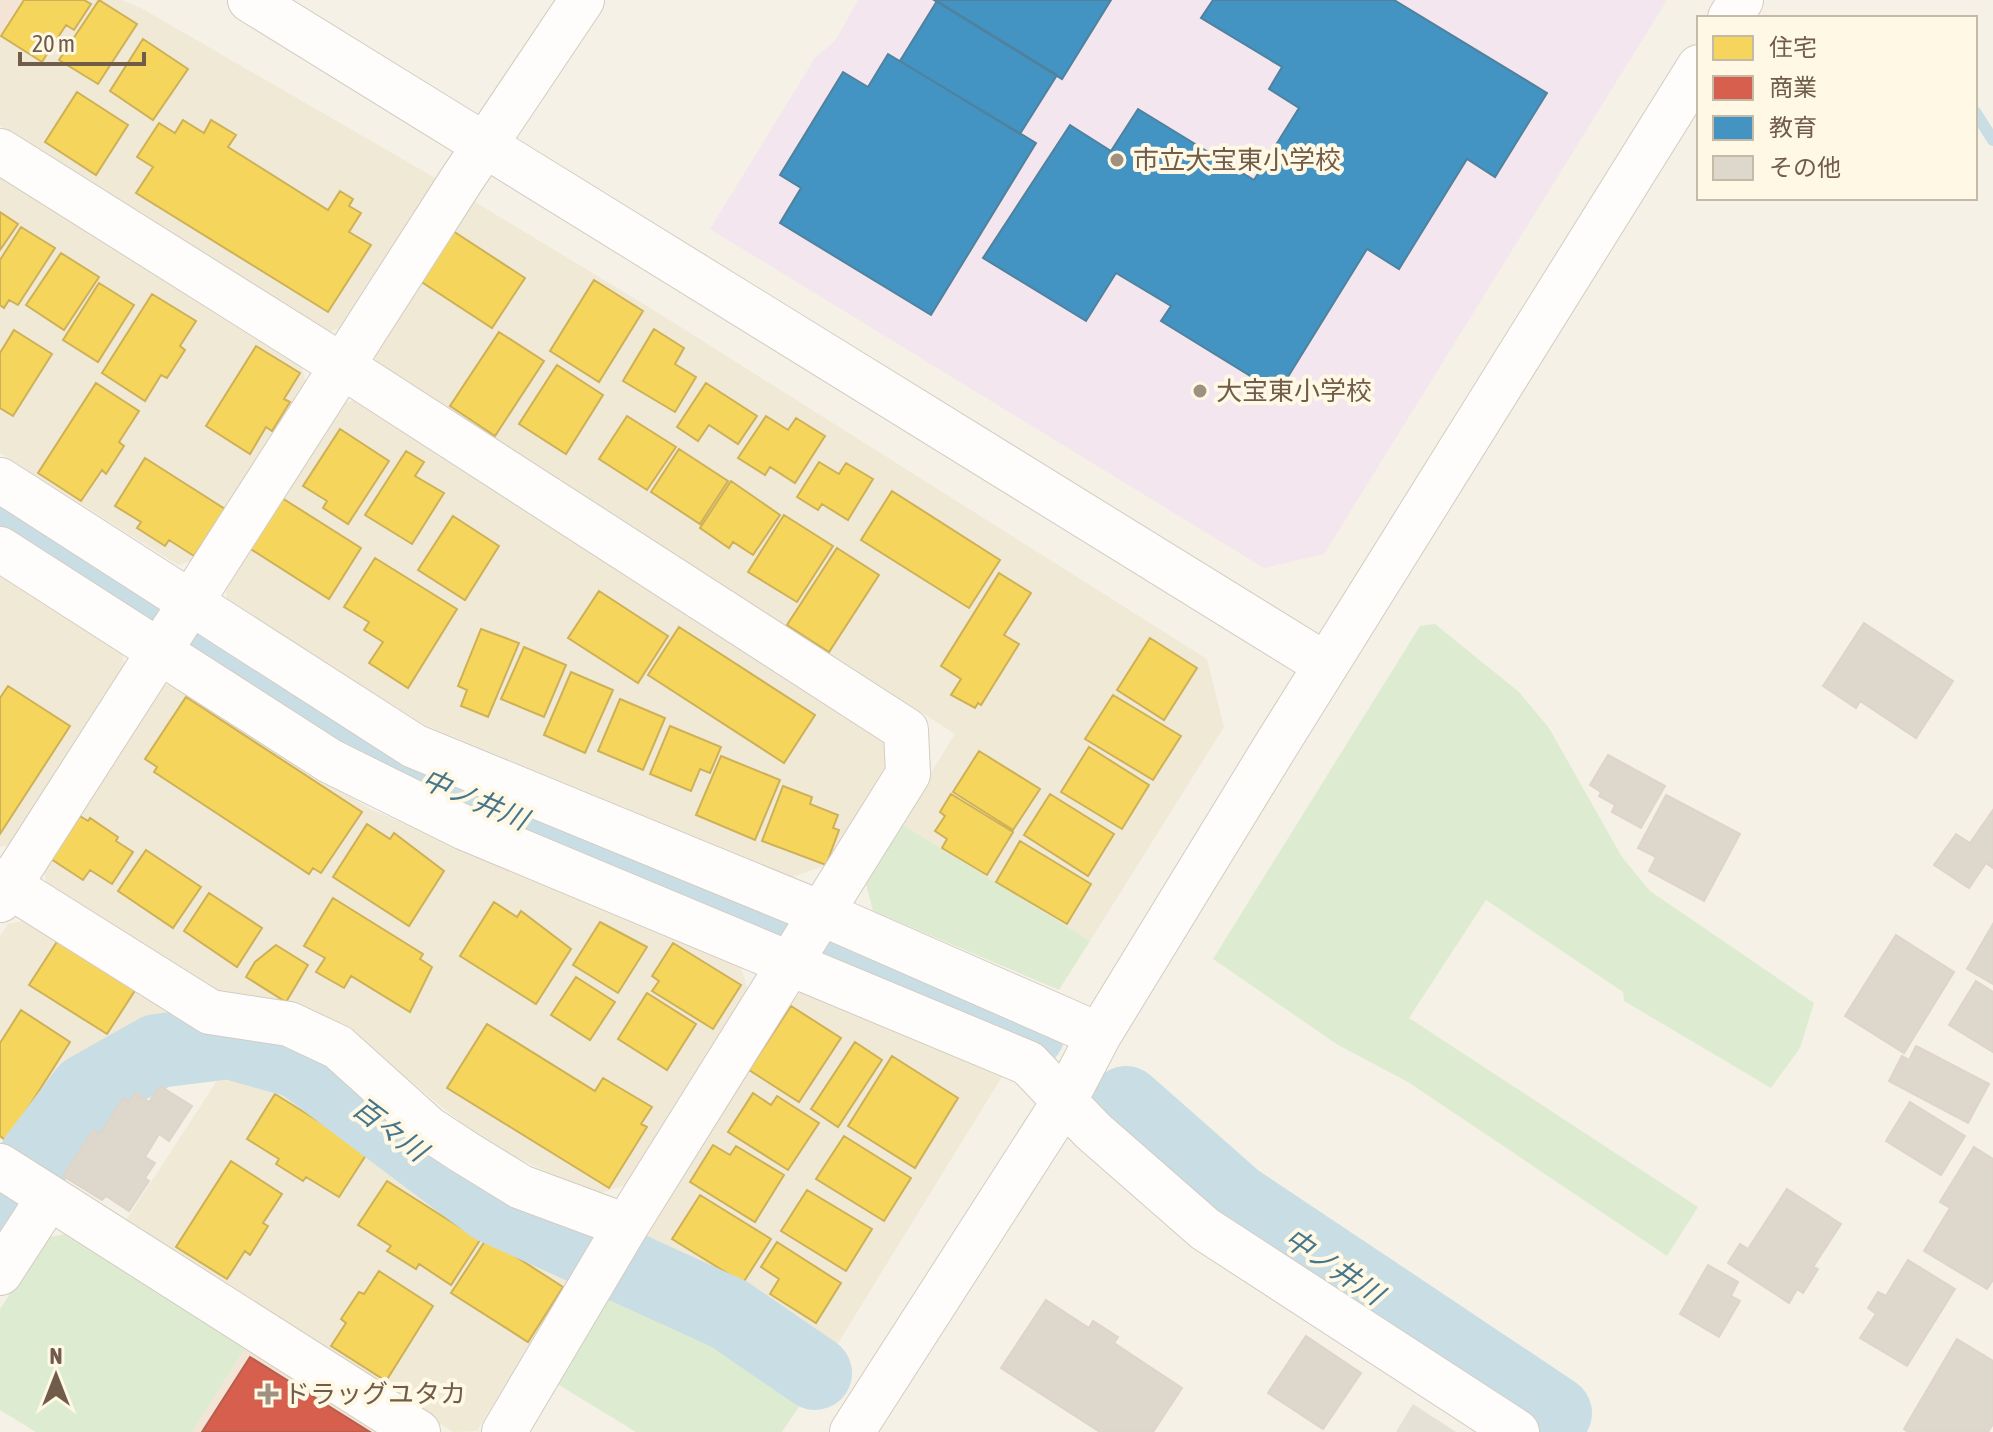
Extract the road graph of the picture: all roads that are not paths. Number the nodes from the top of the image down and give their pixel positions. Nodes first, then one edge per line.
1 (250, 0) edge
2 (582, 0) edge
3 (1697, 70) edge
4 (483, 147) junction
5 (0, 151) edge
6 (342, 366) junction
7 (0, 480) edge
8 (0, 549) edge
9 (191, 602) junction
10 (160, 654) junction
11 (1326, 665) junction
12 (3, 889) edge
13 (823, 914) junction
14 (792, 963) junction
15 (1099, 1035) junction
16 (1065, 1100) junction
17 (22, 1182) edge
18 (614, 1247) junction
19 (0, 1273) edge
20 (418, 1432) edge
21 (504, 1432) edge
22 (852, 1432) edge
23 (1517, 1432) edge

1 - 4 street
2 - 4 street
3 - 11 street
4 - 6 street
4 - 11 street
5 - 6 street
6 - 9 street
6 - 13 street
7 - 9 street
8 - 10 street
9 - 10 street
9 - 13 street
10 - 12 street
10 - 14 street
11 - 15 street
12 - 18 street
13 - 14 street
13 - 15 street
14 - 16 street
14 - 18 street
15 - 16 street
16 - 22 street
16 - 23 street
17 - 19 street
17 - 20 street
18 - 21 street

